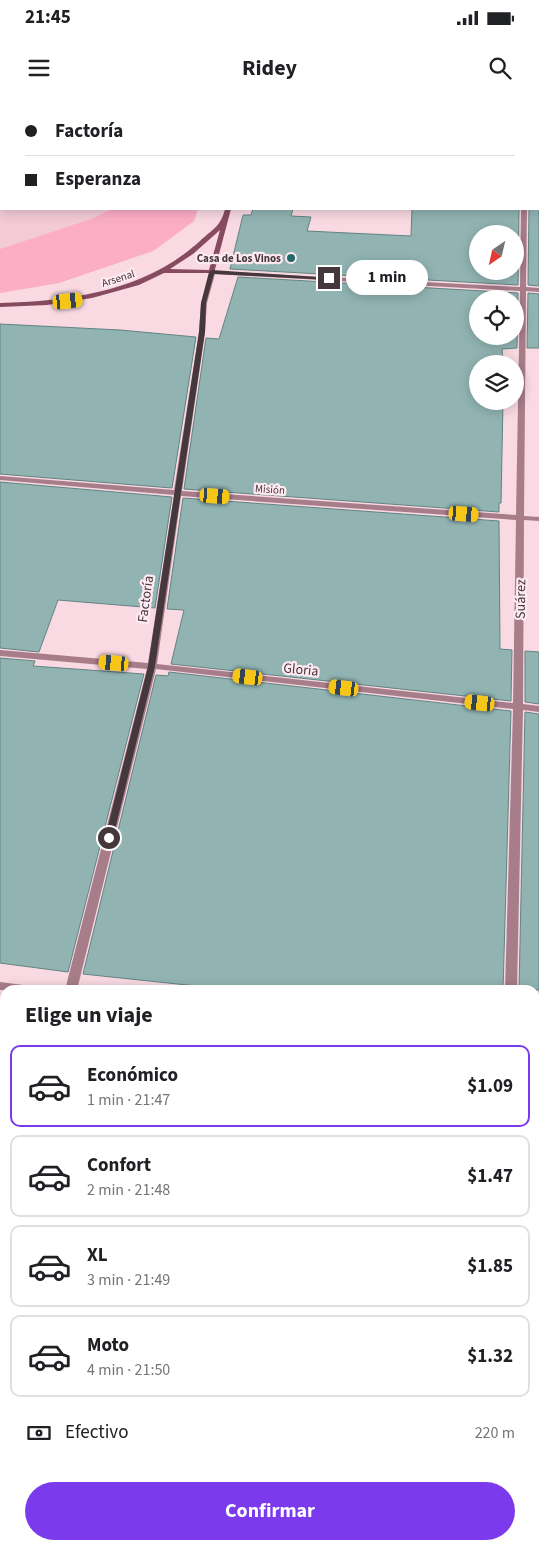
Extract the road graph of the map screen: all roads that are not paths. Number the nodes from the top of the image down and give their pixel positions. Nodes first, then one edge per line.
1 (228, 210) edge
2 (524, 210) edge
3 (224, 222) junction
4 (164, 271) junction
5 (212, 272) junction
6 (523, 289) junction
7 (539, 290) edge
8 (0, 305) edge
9 (0, 478) edge
10 (176, 493) junction
11 (521, 518) junction
12 (539, 519) edge
13 (0, 653) edge
14 (152, 666) junction
15 (518, 707) junction
16 (539, 709) edge
17 (72, 985) edge
18 (511, 985) edge

1 - 3 street, Factoría
2 - 6 street, Suárez
3 - 4 street, Arsenal
3 - 5 street, Factoría
4 - 5 street
4 - 8 street, Arsenal
5 - 6 street
5 - 10 street, Factoría
6 - 7 street
6 - 11 street, Suárez
9 - 10 street, Misión
10 - 11 street, Misión
10 - 14 street, Factoría
11 - 12 street, Misión
11 - 15 street, Suárez
13 - 14 street, Gloria
14 - 15 street, Gloria
14 - 17 street, Factoría
15 - 16 street, Gloria
15 - 18 street, Suárez

